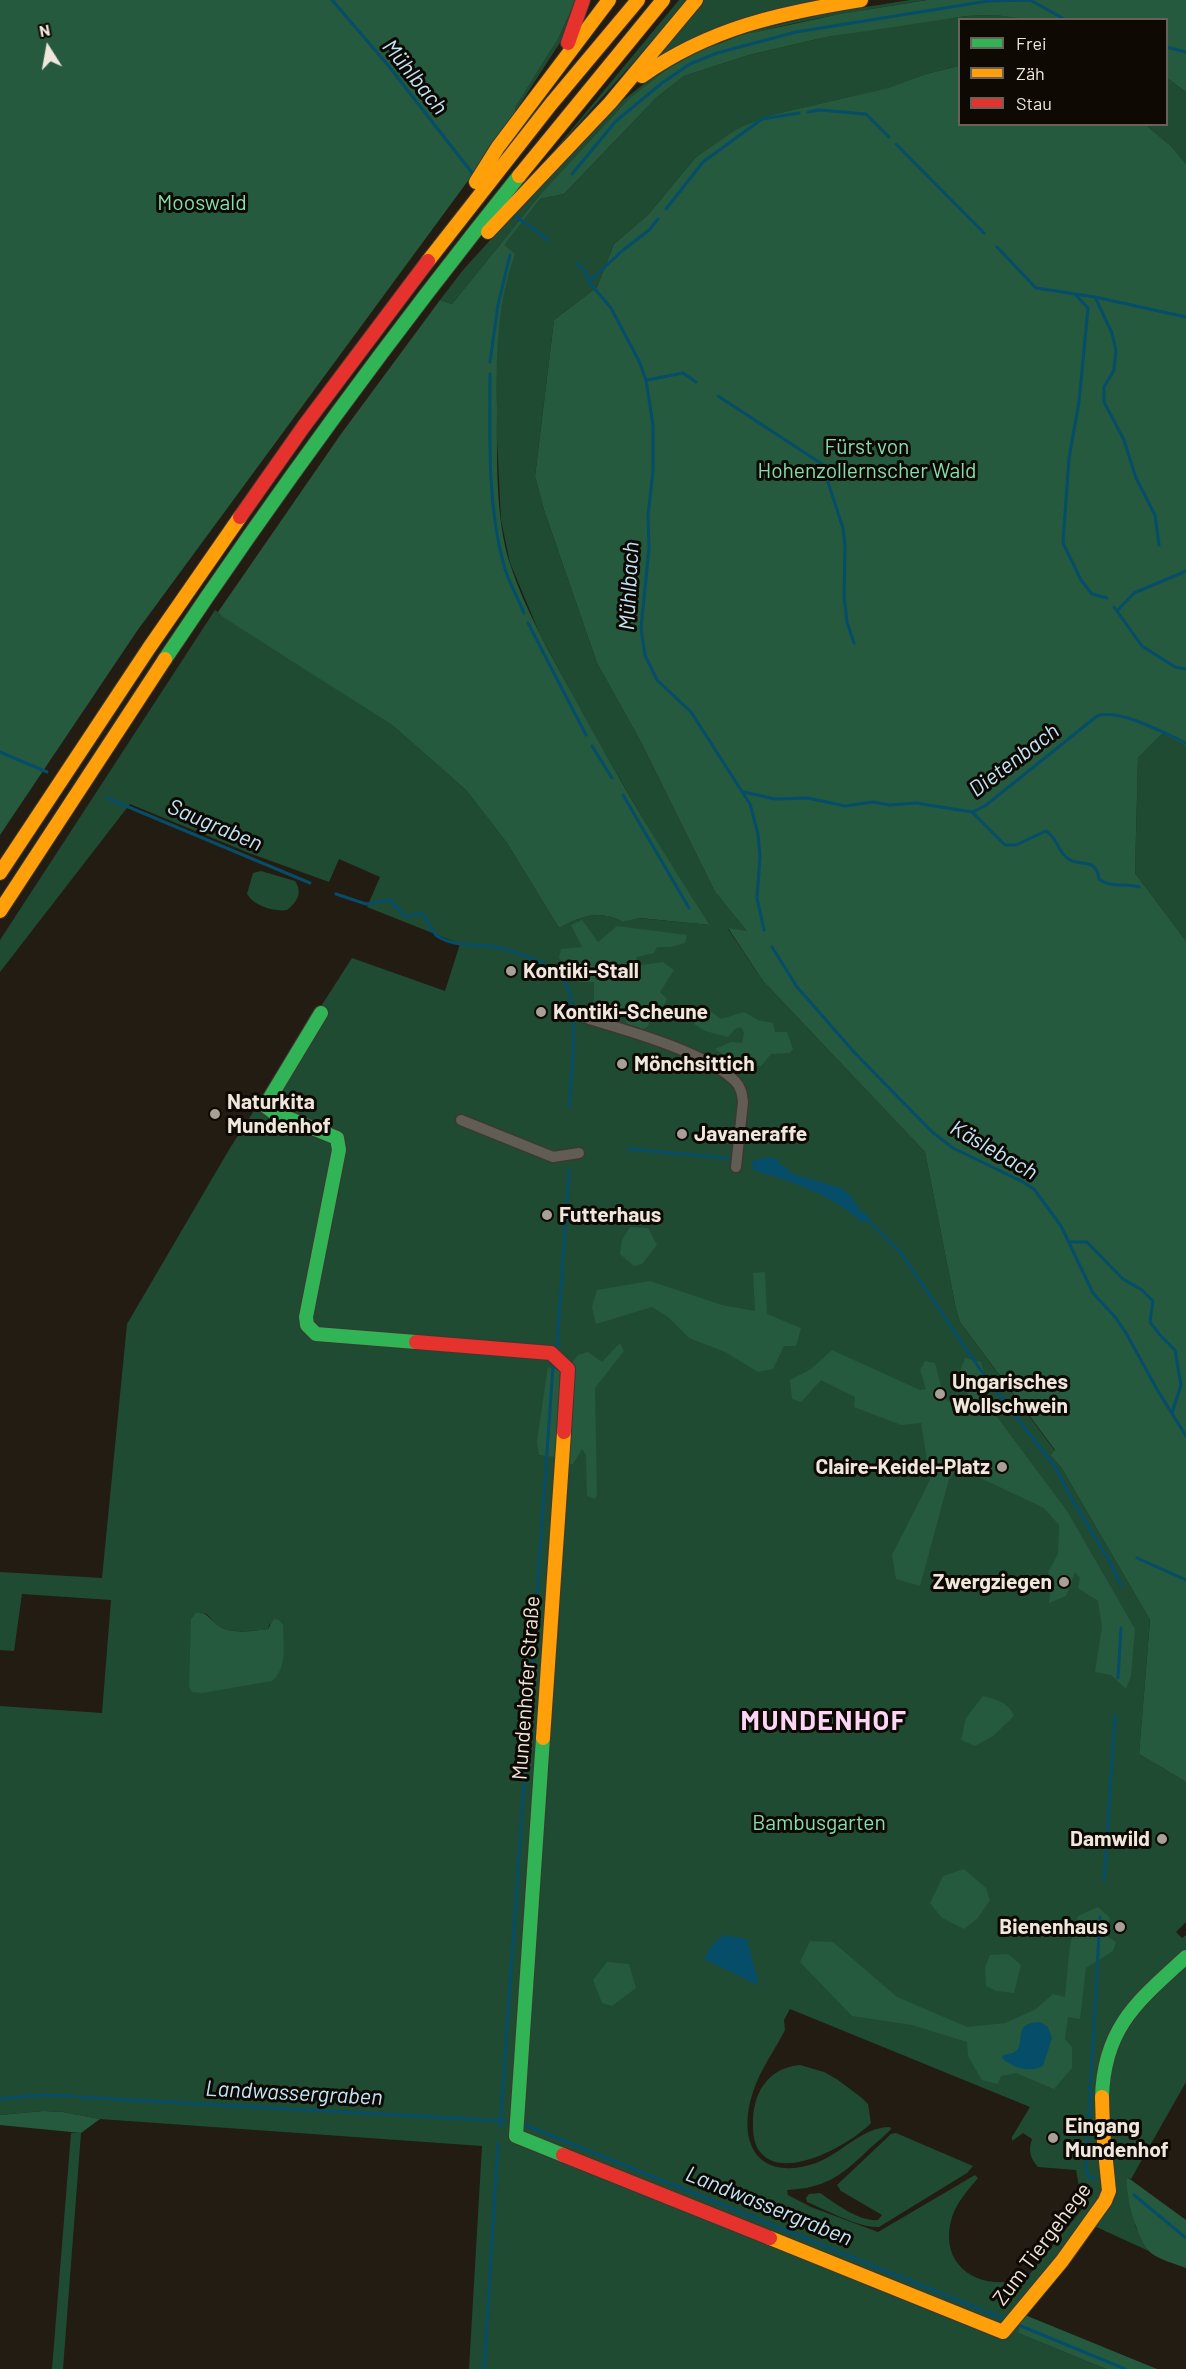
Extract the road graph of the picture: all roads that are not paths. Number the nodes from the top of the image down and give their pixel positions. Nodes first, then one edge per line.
1 (583, 0) edge
2 (609, 0) edge
3 (638, 0) edge
4 (663, 0) edge
5 (696, 0) edge
6 (861, 0) edge
7 (563, 58) junction
8 (610, 103) junction
9 (437, 249) junction
10 (434, 283) junction
11 (0, 873) edge
12 (0, 911) edge
13 (321, 1013) dead end
14 (589, 1019) dead end
15 (461, 1120) dead end
16 (579, 1153) dead end
17 (736, 1167) dead end
18 (1186, 1957) edge
19 (1002, 2332) joint

1 - 7 main road
2 - 7 main road
3 - 9 main road
4 - 10 main road
5 - 8 main road
6 - 8 main road
7 - 9 main road
8 - 10 main road
9 - 11 main road
10 - 12 main road
13 - 19 main road, Mundenhofer Straße
14 - 17 street
15 - 16 street
18 - 19 main road, Zum Tiergehege

